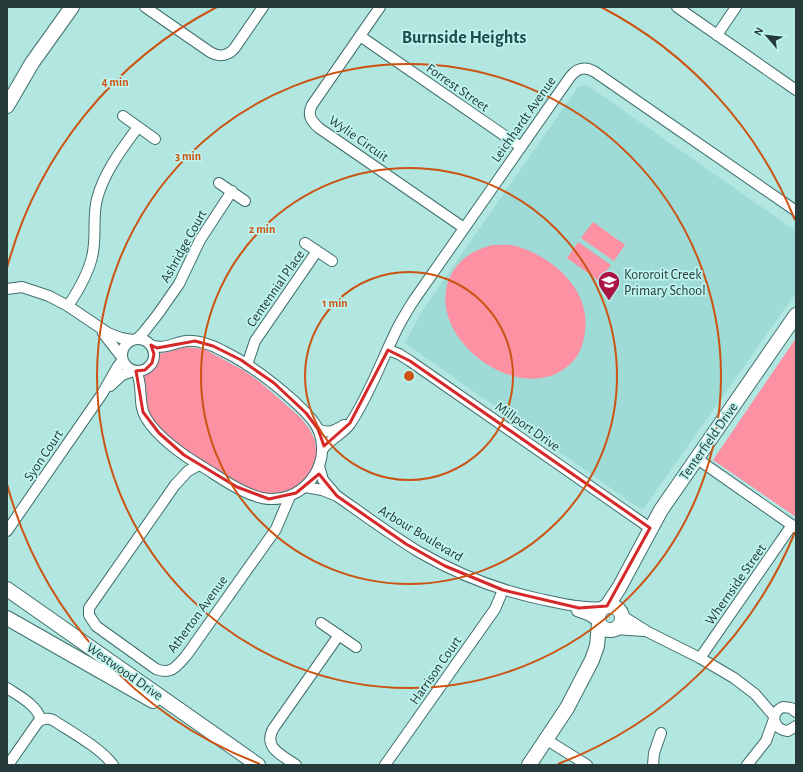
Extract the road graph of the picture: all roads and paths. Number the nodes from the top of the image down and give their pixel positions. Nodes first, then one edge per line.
1 (72, 7) edge
2 (145, 7) edge
3 (263, 7) edge
4 (380, 7) edge
5 (677, 7) edge
6 (736, 7) edge
7 (717, 35) junction
8 (360, 36) junction
9 (796, 90) edge
10 (7, 106) edge
11 (123, 116) dead end
12 (138, 127) junction
13 (155, 139) dead end
14 (521, 147) junction
15 (219, 182) dead end
16 (232, 191) junction
17 (246, 201) dead end
18 (796, 211) edge
19 (464, 228) junction
20 (305, 243) dead end
21 (317, 251) junction
22 (332, 261) dead end
23 (7, 284) edge
24 (22, 287) junction
25 (7, 289) edge
26 (68, 306) junction
27 (158, 314) junction
28 (796, 315) edge
29 (99, 328) junction
30 (134, 339) junction
31 (255, 341) junction
32 (150, 344) junction
33 (388, 350) junction
34 (231, 355) junction
35 (122, 358) junction
36 (247, 365) junction
37 (135, 371) junction
38 (102, 394) junction
39 (357, 410) junction
40 (318, 429) junction
41 (323, 449) junction
42 (184, 455) junction
43 (696, 458) junction
44 (199, 465) junction
45 (320, 466) junction
46 (175, 485) junction
47 (305, 487) junction
48 (290, 496) junction
49 (337, 496) junction
50 (269, 499) junction
51 (794, 527) edge
52 (650, 528) junction
53 (7, 531) edge
54 (269, 537) junction
55 (7, 589) edge
56 (503, 590) junction
57 (564, 605) junction
58 (614, 610) junction
59 (7, 618) edge
60 (321, 623) dead end
61 (606, 626) junction
62 (648, 632) junction
63 (338, 635) junction
64 (356, 647) dead end
65 (700, 658) junction
66 (7, 688) edge
67 (755, 694) junction
68 (791, 707) edge
69 (774, 718) junction
70 (41, 720) junction
71 (791, 730) edge
72 (661, 733) dead end
73 (547, 740) junction
74 (758, 752) junction
75 (242, 754) junction
76 (8, 765) edge
77 (113, 765) edge
78 (258, 765) edge
79 (296, 765) edge
80 (386, 765) edge
81 (529, 765) edge
82 (587, 765) edge
83 (653, 765) edge
84 (747, 765) edge

1 - 10 street
2 - 3 street
4 - 8 street, Wylie Circuit
5 - 7 street
6 - 7 street
7 - 9 street
8 - 14 street, Forrest Street
8 - 19 street, Wylie Circuit
11 - 12 street
12 - 13 street
12 - 26 street
14 - 18 street, Leichhardt Avenue
14 - 19 street, Leichhardt Avenue
15 - 16 street
16 - 17 street
16 - 27 street, Ashridge Court
19 - 33 street, Leichhardt Avenue
20 - 21 street
21 - 22 street
21 - 31 street, Centennial Place
23 - 24 street
24 - 25 street
24 - 26 street
26 - 29 street
27 - 30 street
27 - 32 street
28 - 43 street, Tenterfield Drive
29 - 30 street
29 - 35 street
30 - 32 street
30 - 35 street
31 - 34 street
31 - 36 street
32 - 34 street
32 - 37 street
33 - 39 street, Leichhardt Avenue
33 - 52 street, Millport Drive
34 - 36 street
35 - 37 street
35 - 38 street
36 - 40 street
37 - 38 street
37 - 42 street
38 - 53 street, Syon Court
39 - 40 street
39 - 41 street
40 - 41 street
41 - 45 street
42 - 44 street
42 - 46 street
43 - 51 street
43 - 52 street, Tenterfield Drive
44 - 46 street
44 - 50 street
45 - 47 street
45 - 49 street
46 - 54 street, Atherton Avenue
47 - 48 street
47 - 49 street
48 - 50 street
48 - 54 street
49 - 56 street, Arbour Boulevard
50 - 54 street
51 - 65 street, Whernside Street
52 - 58 street, Tenterfield Drive
55 - 75 street, Westwood Drive
56 - 57 street, Arbour Boulevard
56 - 80 street, Harrison Court
57 - 58 street
57 - 61 street
58 - 61 street
58 - 61 street
58 - 62 street
59 - 75 street, Westwood Drive
60 - 63 street
61 - 62 street
61 - 73 street
62 - 65 street
63 - 64 street
63 - 79 street
65 - 67 street
66 - 70 street
67 - 68 street
67 - 69 street
68 - 69 street
69 - 71 street
69 - 74 street
70 - 76 street
70 - 77 street
71 - 74 street
72 - 83 street
73 - 81 street
73 - 82 street
74 - 84 street
75 - 78 street, Westwood Drive

